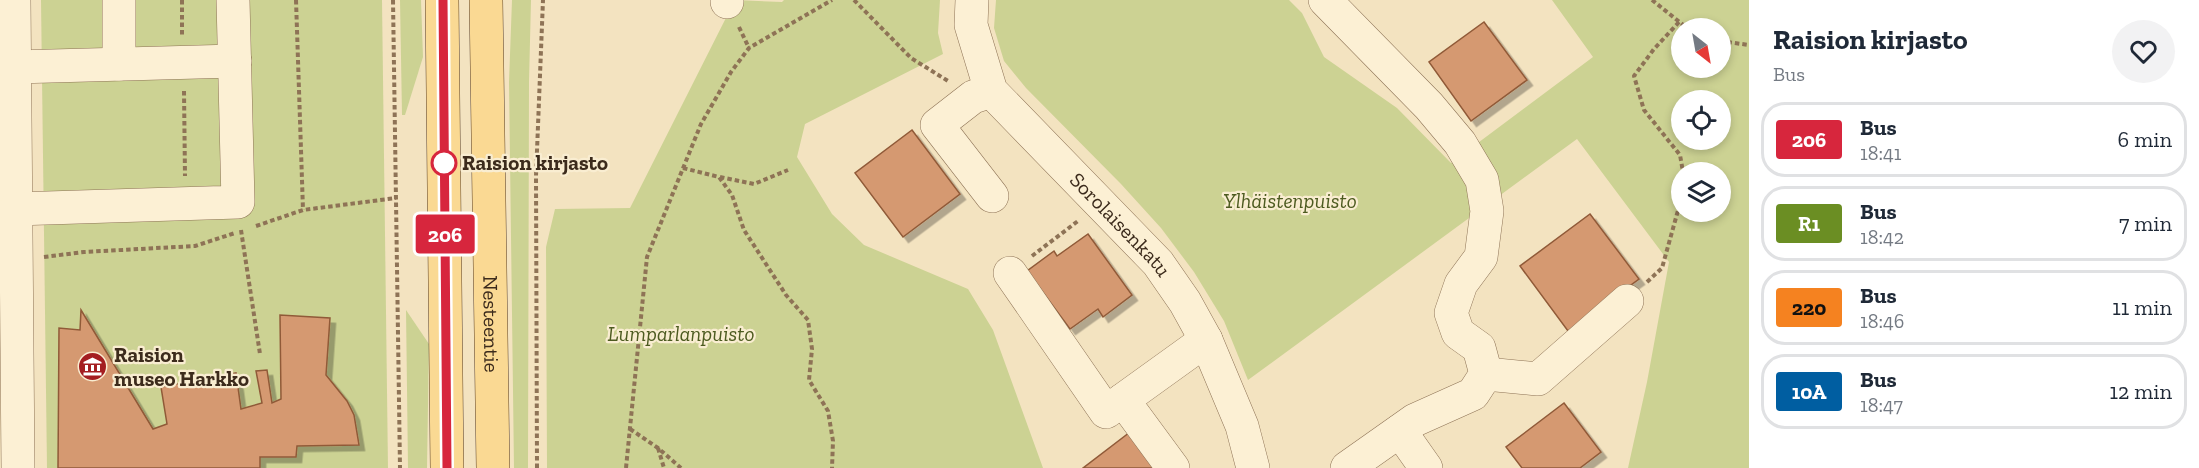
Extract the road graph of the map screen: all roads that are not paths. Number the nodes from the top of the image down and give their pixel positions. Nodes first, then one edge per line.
1 (14, 0) edge
2 (119, 0) edge
3 (233, 0) edge
4 (442, 0) edge
5 (486, 0) edge
6 (972, 0) edge
7 (1325, 0) edge
8 (235, 61) junction
9 (119, 64) junction
10 (15, 67) junction
11 (982, 94) junction
12 (992, 196) dead end
13 (15, 209) junction
14 (18, 268) edge
15 (1010, 273) road end
16 (1627, 301) road end
17 (1206, 339) junction
18 (1486, 374) junction
19 (1123, 400) junction
20 (1400, 431) junction
21 (1248, 466) edge
22 (18, 468) edge
23 (447, 468) edge
24 (493, 468) edge
25 (1173, 468) edge
26 (1347, 468) edge
27 (1426, 468) edge

1 - 10 street
2 - 9 street
3 - 8 street
4 - 23 main road
5 - 24 main road, Nesteentie
6 - 11 street, Sorolaisenkatu
7 - 18 street
8 - 9 street
8 - 13 street
9 - 10 street
10 - 13 street
11 - 12 street
11 - 17 street, Sorolaisenkatu
13 - 14 street
14 - 22 street
15 - 19 street
16 - 18 street
17 - 19 street
17 - 21 street, Sorolaisenkatu
18 - 20 street
19 - 25 street
20 - 26 street
20 - 27 street

